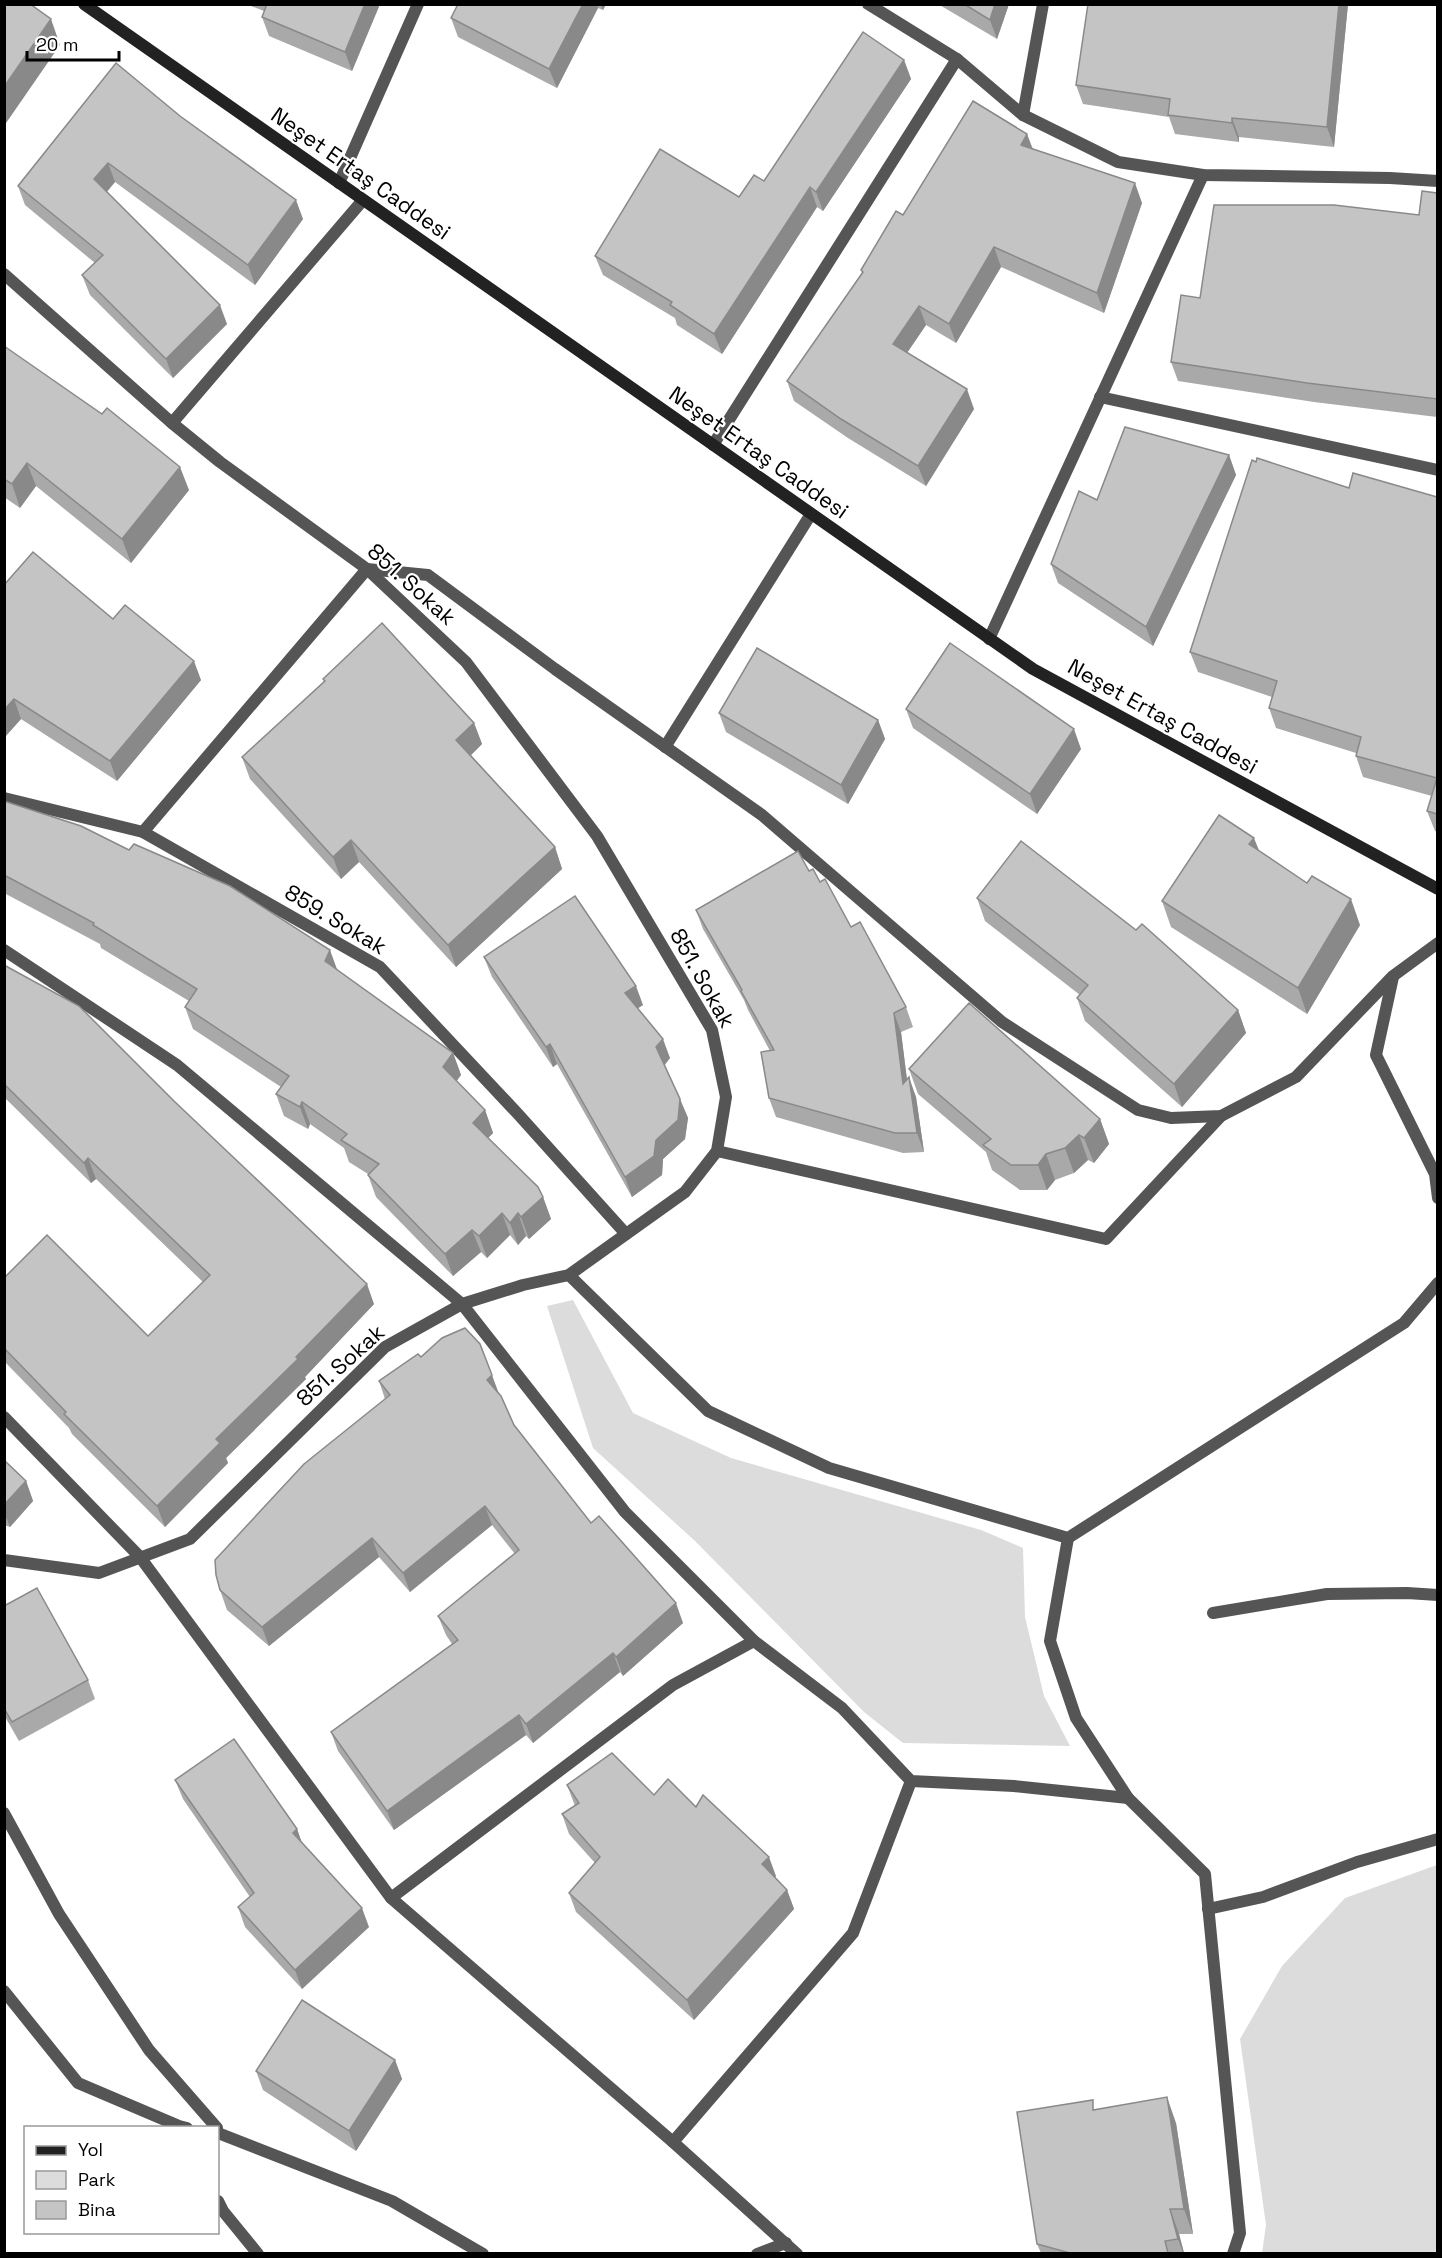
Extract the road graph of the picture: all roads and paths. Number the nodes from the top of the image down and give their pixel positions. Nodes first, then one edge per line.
1 (84, 4) edge
2 (418, 4) edge
3 (868, 4) edge
4 (1043, 4) edge
5 (957, 59) junction
6 (1023, 115) junction
7 (1203, 175) junction
8 (1437, 181) edge
9 (339, 183) junction
10 (363, 200) junction
11 (4, 274) edge
12 (1100, 397) junction
13 (172, 423) junction
14 (713, 445) junction
15 (1437, 470) edge
16 (811, 514) junction
17 (367, 569) junction
18 (989, 639) junction
19 (665, 747) junction
20 (4, 798) edge
21 (143, 832) junction
22 (1437, 889) edge
23 (1437, 943) edge
24 (4, 950) edge
25 (1394, 976) junction
26 (1221, 1116) junction
27 (717, 1151) junction
28 (1437, 1198) edge
29 (626, 1234) junction
30 (569, 1275) junction
31 (1437, 1283) edge
32 (462, 1305) junction
33 (4, 1418) edge
34 (1068, 1538) junction
35 (140, 1557) junction
36 (4, 1560) edge
37 (1437, 1595) edge
38 (1213, 1613) dead end
39 (754, 1641) junction
40 (912, 1781) junction
41 (1128, 1798) junction
42 (4, 1813) edge
43 (1437, 1839) edge
44 (391, 1898) junction
45 (1208, 1909) junction
46 (4, 1991) edge
47 (180, 2126) edge
48 (215, 2126) edge
49 (219, 2130) edge
50 (673, 2142) junction
51 (219, 2203) edge
52 (786, 2243) junction
53 (258, 2253) edge
54 (483, 2253) edge
55 (757, 2253) edge
56 (797, 2253) edge
57 (1233, 2253) edge

1 - 9 main road, Neşet Ertaş Caddesi
2 - 9 street
3 - 5 street
4 - 6 street
5 - 6 street
5 - 14 street
6 - 7 street
7 - 8 street
7 - 12 street
9 - 10 main road, Neşet Ertaş Caddesi
10 - 13 street
10 - 14 main road, Neşet Ertaş Caddesi
11 - 13 street, 851. Sokak
12 - 15 street
12 - 18 street
13 - 17 street, 851. Sokak
14 - 16 main road, Neşet Ertaş Caddesi
16 - 18 main road, Neşet Ertaş Caddesi
16 - 19 street
17 - 19 street
17 - 21 street
17 - 27 street, 851. Sokak
18 - 22 main road, Neşet Ertaş Caddesi
19 - 26 street
20 - 21 street, 859. Sokak
21 - 29 street, 859. Sokak
23 - 25 street
24 - 32 street
25 - 26 street
25 - 28 street
26 - 27 street
27 - 29 street, 851. Sokak
29 - 30 street, 851. Sokak
30 - 32 street, 851. Sokak
30 - 34 street
31 - 34 street
32 - 35 street, 851. Sokak
32 - 39 street
33 - 35 street
34 - 41 street
35 - 36 street, 851. Sokak
35 - 44 street
37 - 38 street
39 - 40 street
39 - 44 street
40 - 41 street
40 - 50 street
41 - 45 street
42 - 48 street
43 - 45 street
44 - 50 street
45 - 57 street
46 - 47 street
49 - 54 street
50 - 52 street
51 - 53 street
52 - 55 street
52 - 56 street

